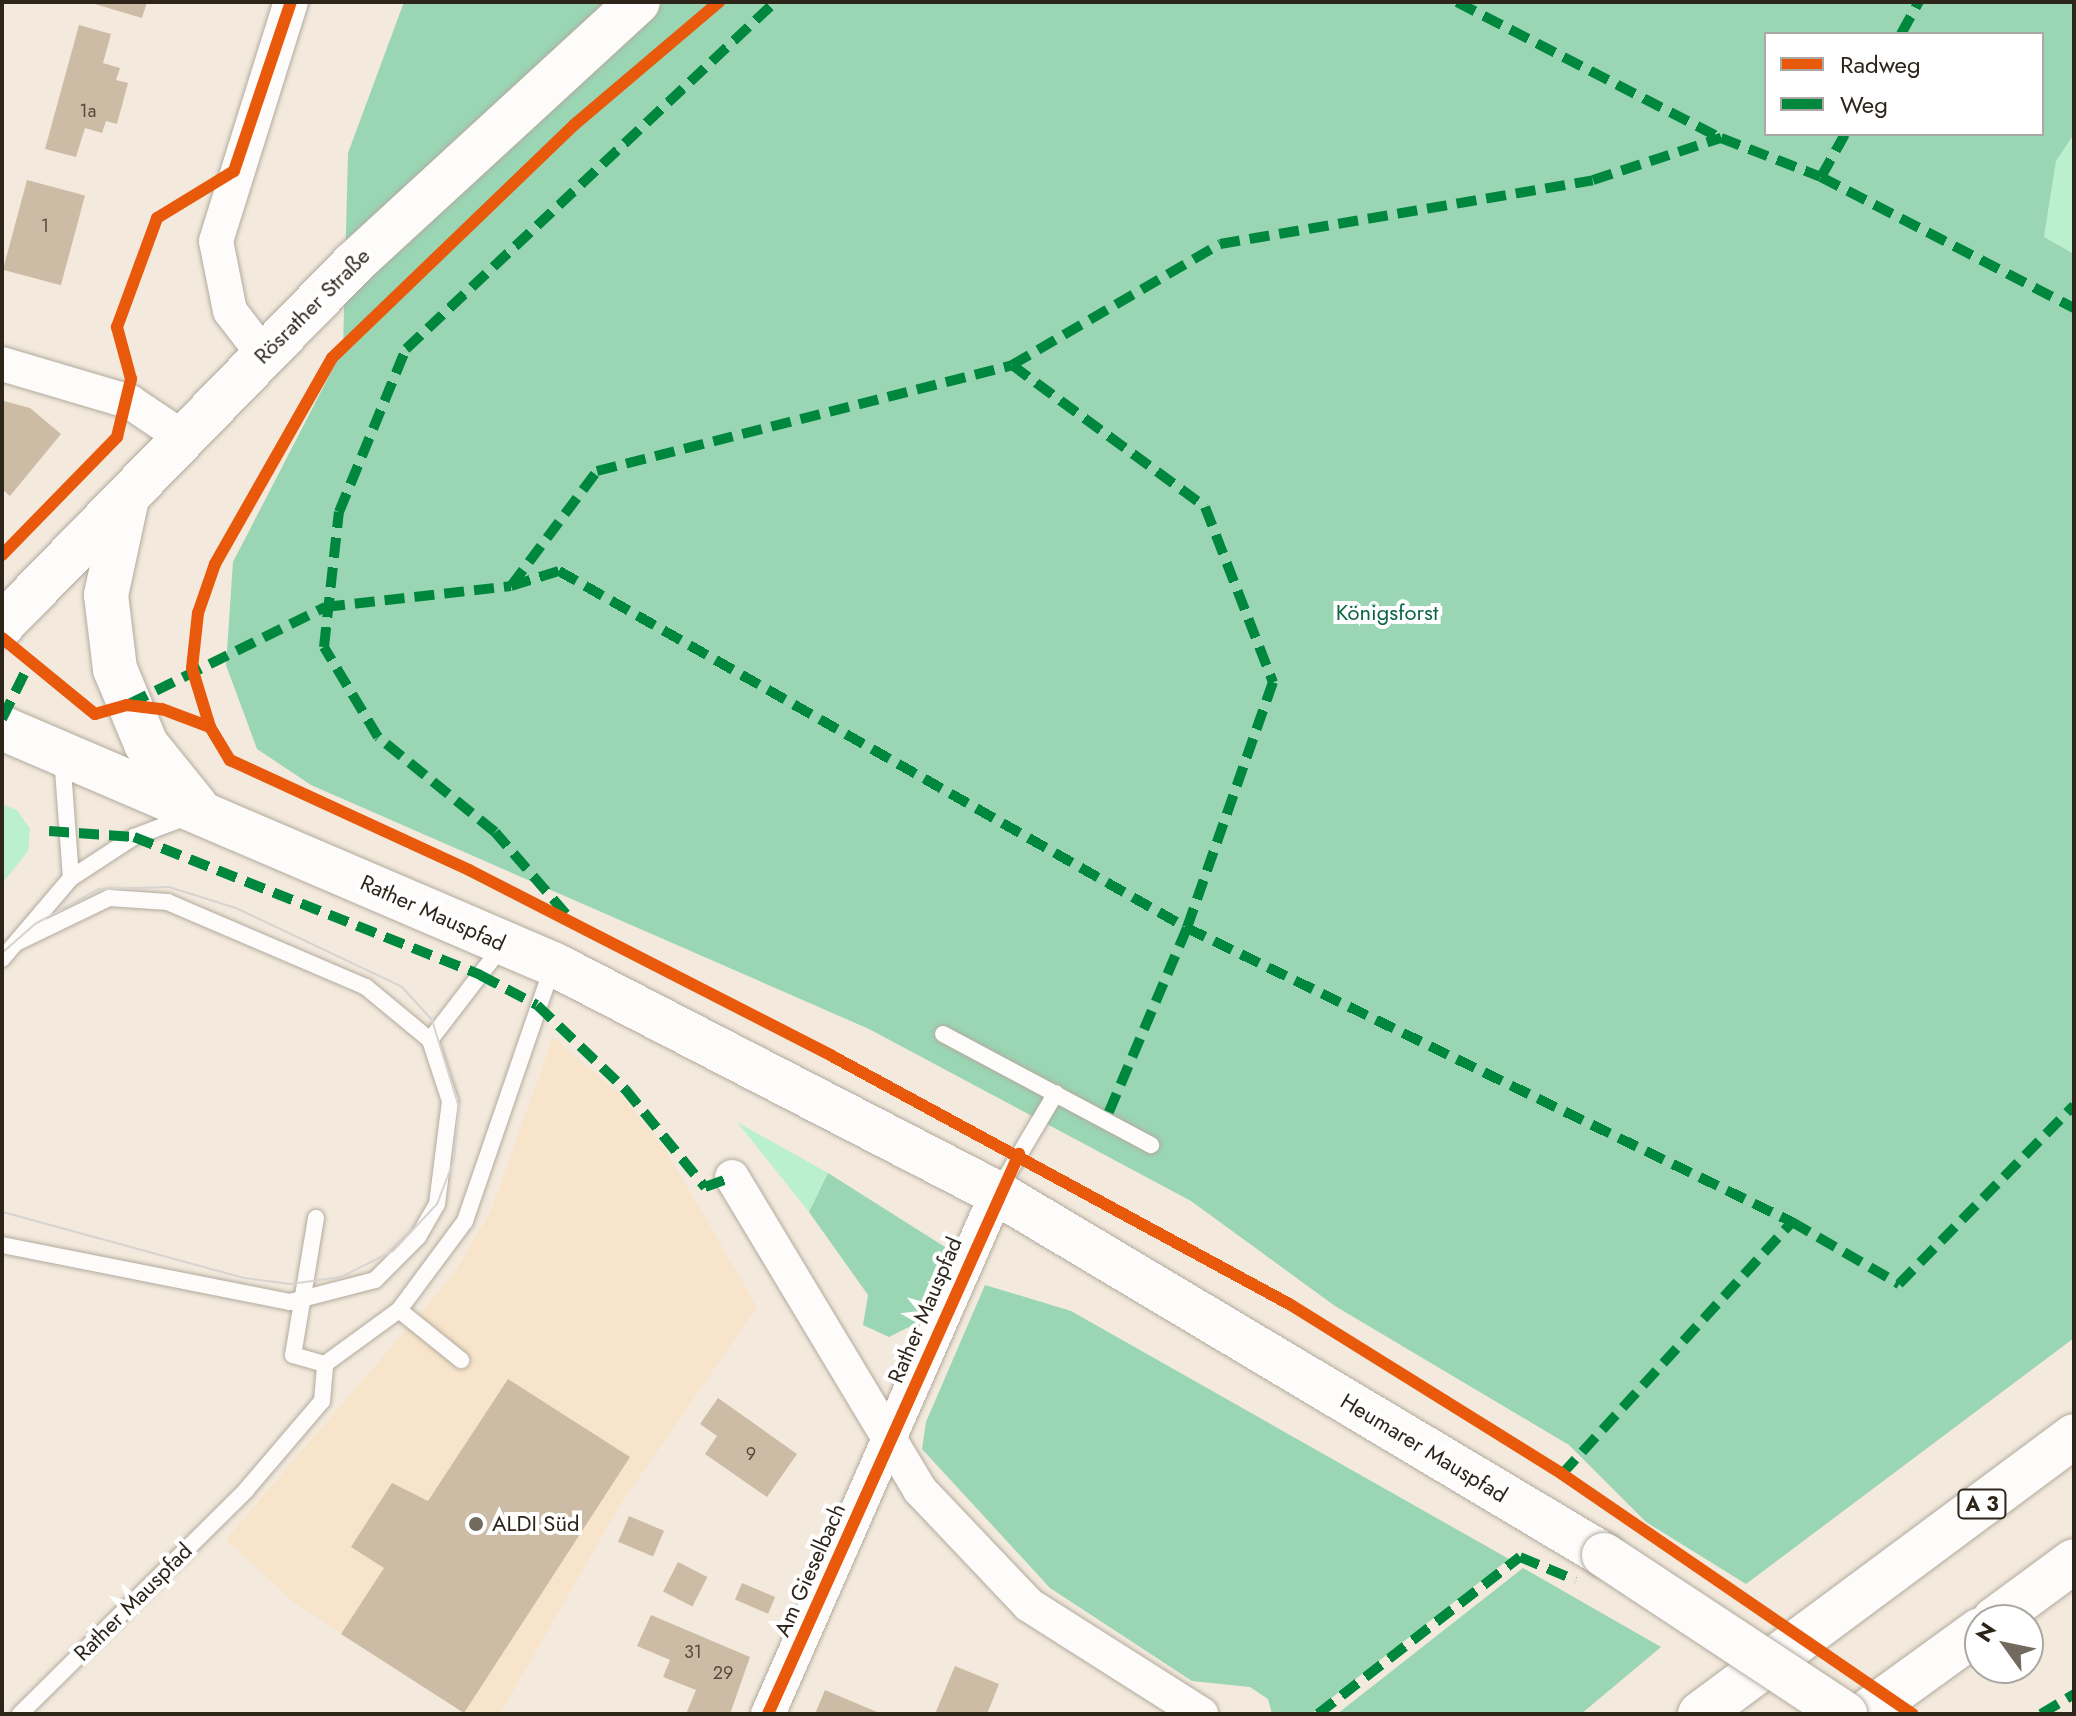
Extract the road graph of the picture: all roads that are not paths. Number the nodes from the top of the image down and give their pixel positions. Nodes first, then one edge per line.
1 (291, 2) edge
2 (638, 2) edge
3 (263, 354) junction
4 (2, 364) edge
5 (182, 437) junction
6 (131, 489) junction
7 (2, 625) edge
8 (2, 728) edge
9 (62, 754) junction
10 (202, 811) junction
11 (71, 878) junction
12 (16, 943) junction
13 (503, 944) junction
14 (2, 959) edge
15 (553, 964) junction
16 (943, 1034) dead end
17 (430, 1040) junction
18 (1056, 1093) junction
19 (1151, 1145) dead end
20 (732, 1177) dead end
21 (997, 1193) junction
22 (316, 1218) dead end
23 (2, 1245) edge
24 (299, 1303) junction
25 (399, 1310) junction
26 (461, 1360) dead end
27 (325, 1364) junction
28 (2074, 1436) edge
29 (890, 1442) junction
30 (2074, 1561) edge
31 (2016, 1604) edge
32 (1964, 1642) edge
33 (20, 1714) edge
34 (768, 1714) edge
35 (1201, 1714) edge
36 (1700, 1714) edge
37 (1845, 1714) edge
38 (1864, 1714) edge

1 - 3 street
2 - 3 main road, Rösrather Straße
3 - 5 main road, Rösrather Straße
4 - 5 street
5 - 6 main road, Rösrather Straße
6 - 7 main road, Rösrather Straße
6 - 10 main road
8 - 9 main road, Rather Mauspfad
9 - 10 main road, Rather Mauspfad
9 - 11 lane
10 - 11 lane
10 - 13 main road, Rather Mauspfad
11 - 12 lane
12 - 14 lane
12 - 17 lane
13 - 15 main road, Rather Mauspfad
13 - 17 lane
15 - 21 main road, Rather Mauspfad
15 - 25 lane
16 - 18 lane
17 - 24 lane
18 - 19 lane
18 - 21 lane
20 - 29 street, Rather Mauspfad
21 - 29 street, Rather Mauspfad
21 - 37 main road, Heumarer Mauspfad, bridge
22 - 24 lane
23 - 24 lane
24 - 27 lane
25 - 26 lane
25 - 27 lane
27 - 33 lane, Rather Mauspfad
28 - 36 main road, A 3
29 - 34 street, Am Gieselbach
29 - 35 street, Rather Mauspfad
30 - 31 main road
32 - 38 main road

